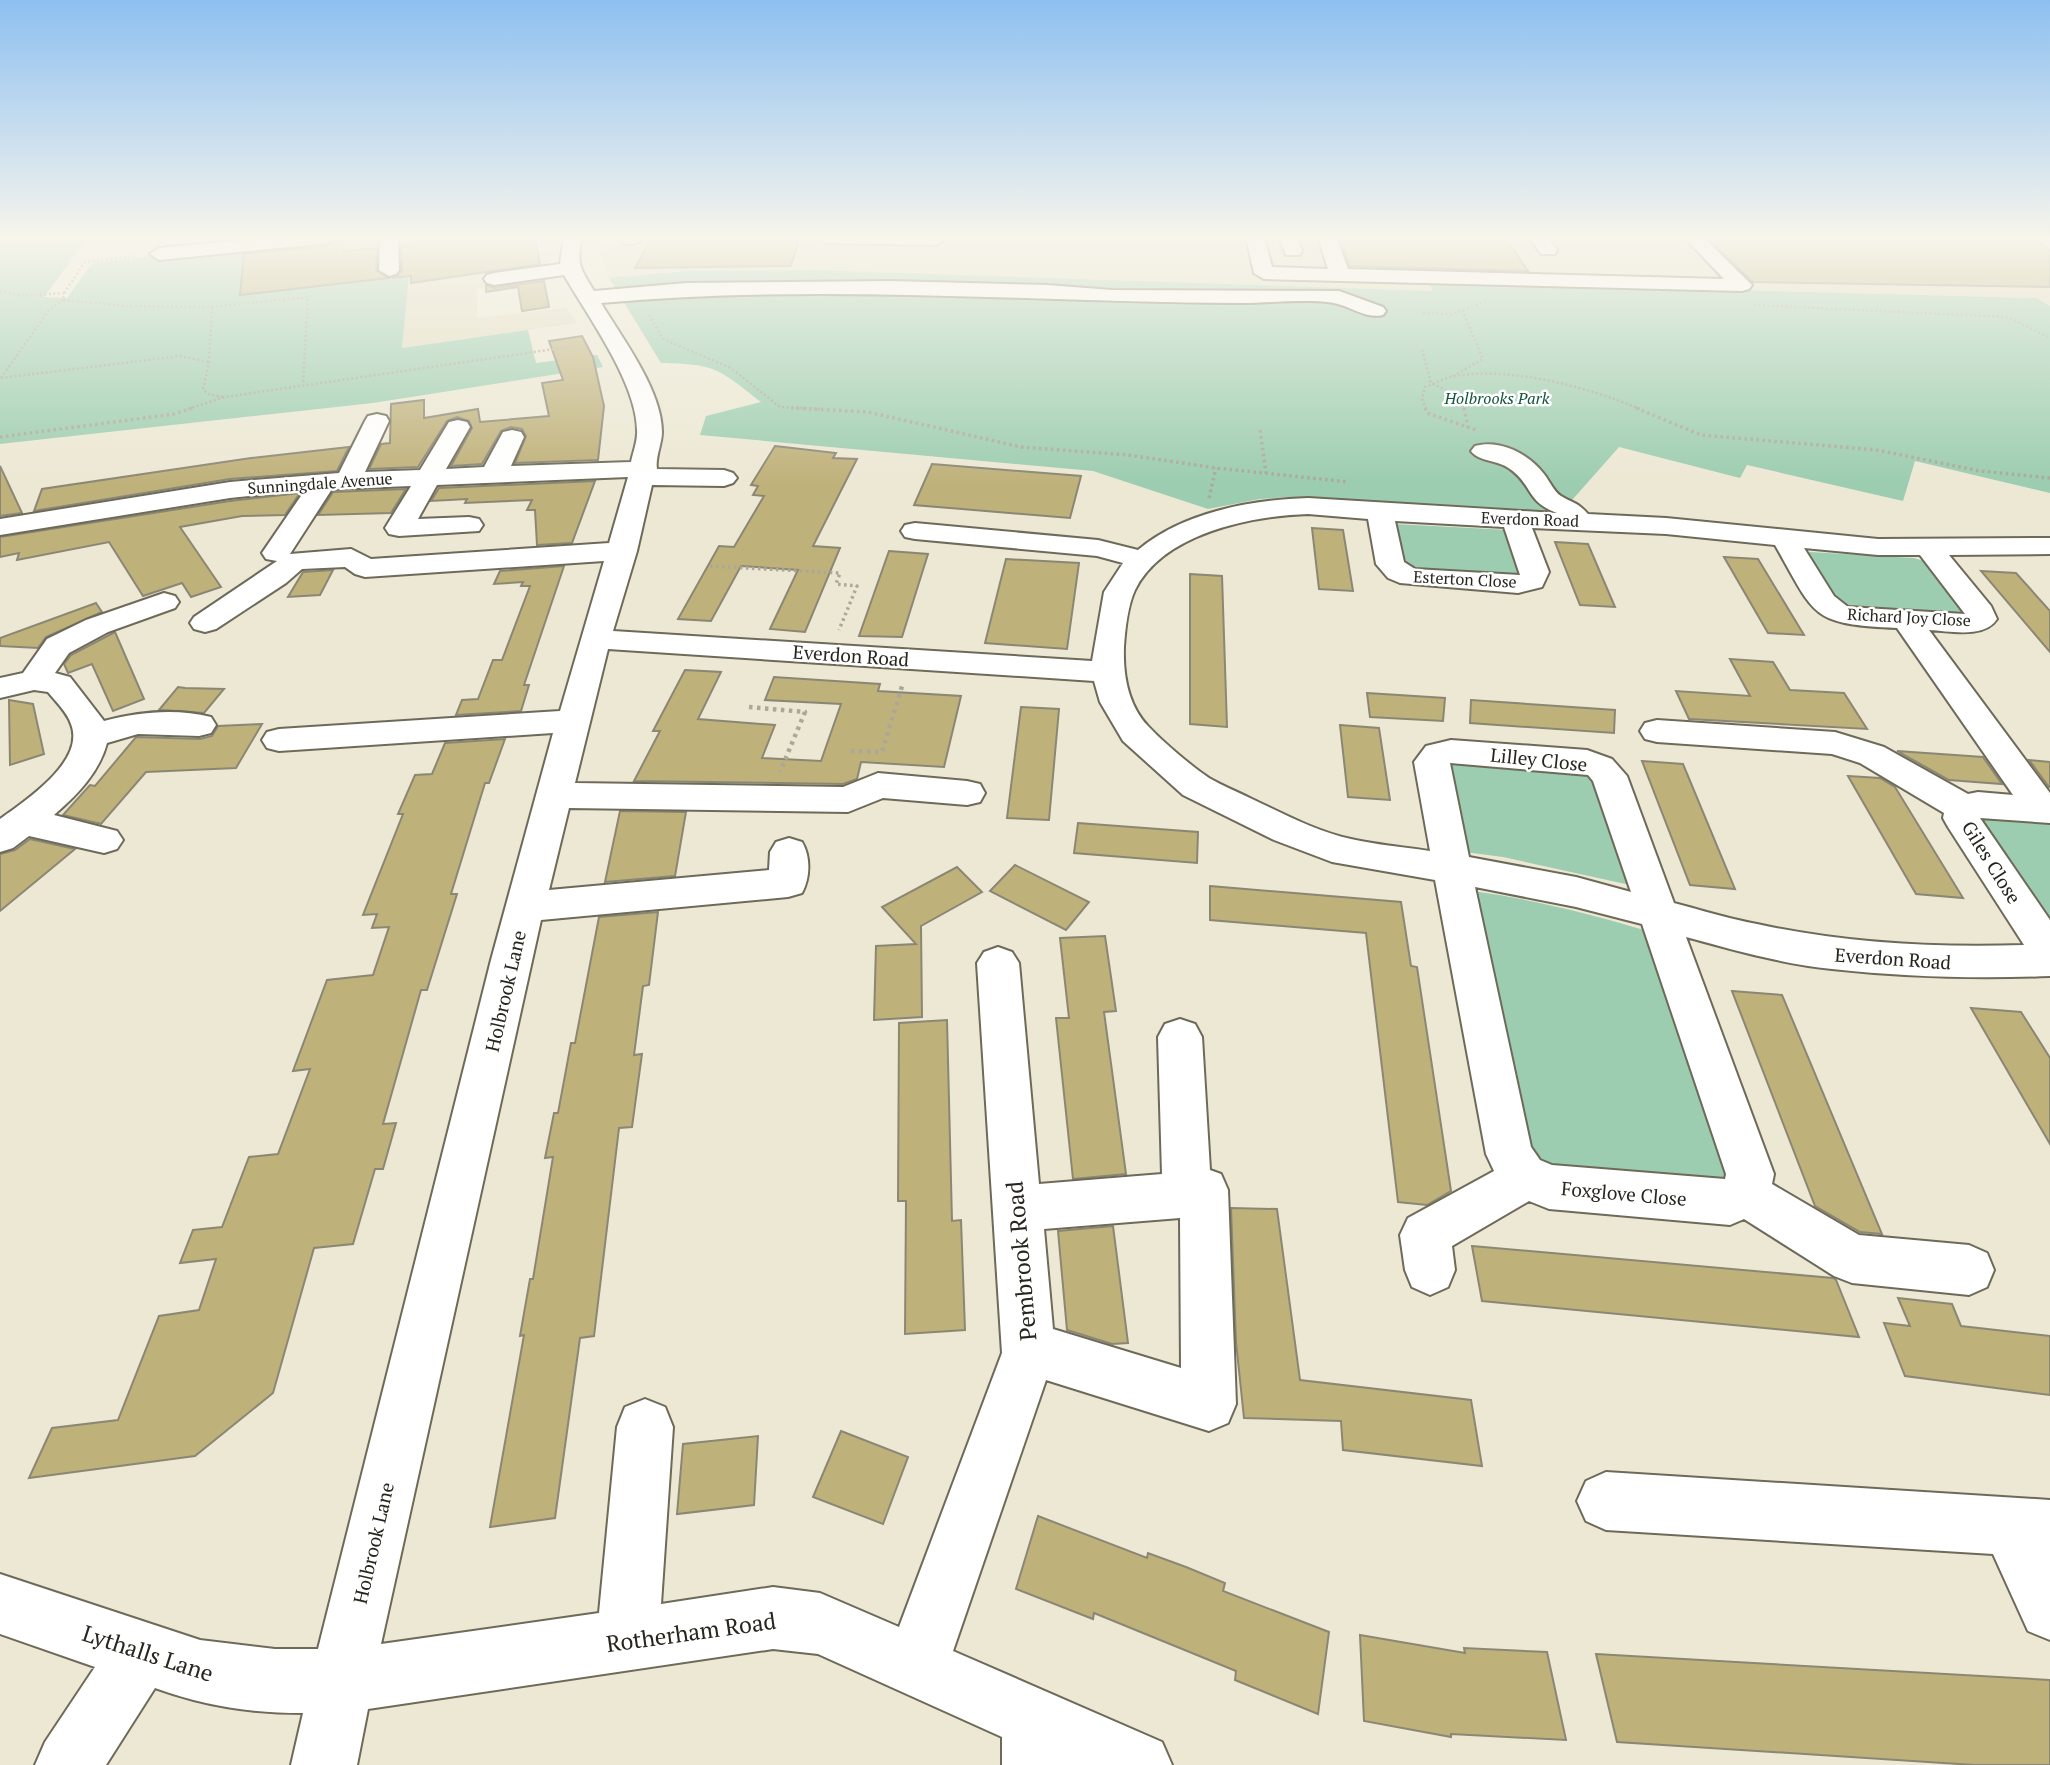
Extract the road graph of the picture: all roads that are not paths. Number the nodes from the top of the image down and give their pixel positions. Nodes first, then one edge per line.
1 (600, 319) edge
2 (377, 421) dead end
3 (458, 427) dead end
4 (512, 437) dead end
5 (1490, 452) road end
6 (643, 473) junction
7 (494, 474) junction
8 (427, 477) junction
9 (724, 478) dead end
10 (337, 480) junction
11 (1380, 512) junction
12 (1515, 519) junction
13 (1579, 521) junction
14 (469, 525) dead end
15 (0, 527) edge
16 (915, 531) dead end
17 (1785, 539) junction
18 (2050, 546) edge
19 (1928, 547) junction
20 (622, 551) junction
21 (276, 553) dead end
22 (1144, 560) junction
23 (164, 602) dead end
24 (1906, 620) junction
25 (205, 623) dead end
26 (595, 639) junction
27 (1107, 672) junction
28 (34, 680) junction
29 (0, 688) edge
30 (573, 721) junction
31 (200, 725) dead end
32 (1657, 731) dead end
33 (92, 736) junction
34 (279, 740) dead end
35 (967, 793) dead end
36 (554, 795) junction
37 (1963, 808) junction
38 (2047, 810) edge
39 (11, 830) edge
40 (104, 840) dead end
41 (789, 852) dead end
42 (1451, 868) junction
43 (525, 907) junction
44 (1656, 915) junction
45 (2050, 953) edge
46 (2050, 960) edge
47 (998, 963) dead end
48 (1180, 1037) dead end
49 (1523, 1175) junction
50 (1204, 1190) dead end
51 (1747, 1195) junction
52 (1017, 1208) junction
53 (1430, 1270) dead end
54 (1969, 1270) dead end
55 (1028, 1348) junction
56 (645, 1427) dead end
57 (1606, 1501) dead end
58 (2030, 1527) edge
59 (0, 1604) edge
60 (2050, 1609) edge
61 (627, 1640) junction
62 (141, 1654) junction
63 (916, 1667) junction
64 (342, 1682) junction
65 (1035, 1743) edge
66 (68, 1765) edge
67 (324, 1765) edge
68 (1139, 1765) edge

1 - 6 street, Holbrook Lane
2 - 10 street
3 - 8 street
4 - 7 street
5 - 13 street
6 - 7 street, Sunningdale Avenue
6 - 9 street, Sunningdale Avenue
6 - 20 street, Holbrook Lane
7 - 8 street, Sunningdale Avenue
8 - 10 street, Sunningdale Avenue
8 - 14 street
10 - 15 street, Sunningdale Avenue
10 - 21 street
11 - 12 street, Everdon Road
11 - 12 street, Esterton Close
11 - 22 street, Everdon Road
12 - 13 street, Everdon Road
13 - 17 street, Everdon Road
16 - 22 street
17 - 19 street, Everdon Road
17 - 24 street, Richard Joy Close
18 - 19 street, Everdon Road
19 - 24 street, Richard Joy Close
20 - 25 street
20 - 26 street, Holbrook Lane
22 - 27 street, Everdon Road
23 - 28 street
24 - 38 street
26 - 27 street, Everdon Road
26 - 30 street, Holbrook Lane
27 - 42 street, Everdon Road
28 - 29 street
28 - 33 street
30 - 34 street
30 - 36 street, Holbrook Lane
31 - 33 street
32 - 37 street
33 - 39 street
35 - 36 street
36 - 43 street, Holbrook Lane
37 - 38 street, Giles Close
37 - 45 street, Giles Close
39 - 40 street
41 - 43 street
42 - 44 street, Everdon Road
42 - 44 street, Lilley Close
42 - 49 street
43 - 64 street, Holbrook Lane
44 - 46 street, Everdon Road
44 - 51 street
47 - 52 street, Pembrook Road
48 - 52 street
49 - 51 street, Foxglove Close
49 - 53 street
50 - 55 street
51 - 54 street
52 - 55 street, Pembrook Road
55 - 63 street, Pembrook Road
56 - 61 street
57 - 58 street
58 - 60 street
59 - 62 street, Lythalls Lane
61 - 63 street, Rotherham Road
61 - 64 street, Rotherham Road
62 - 64 street, Lythalls Lane
62 - 66 street
63 - 65 street, Rotherham Road
64 - 67 street, Holbrook Lane
65 - 68 street, Rotherham Road

